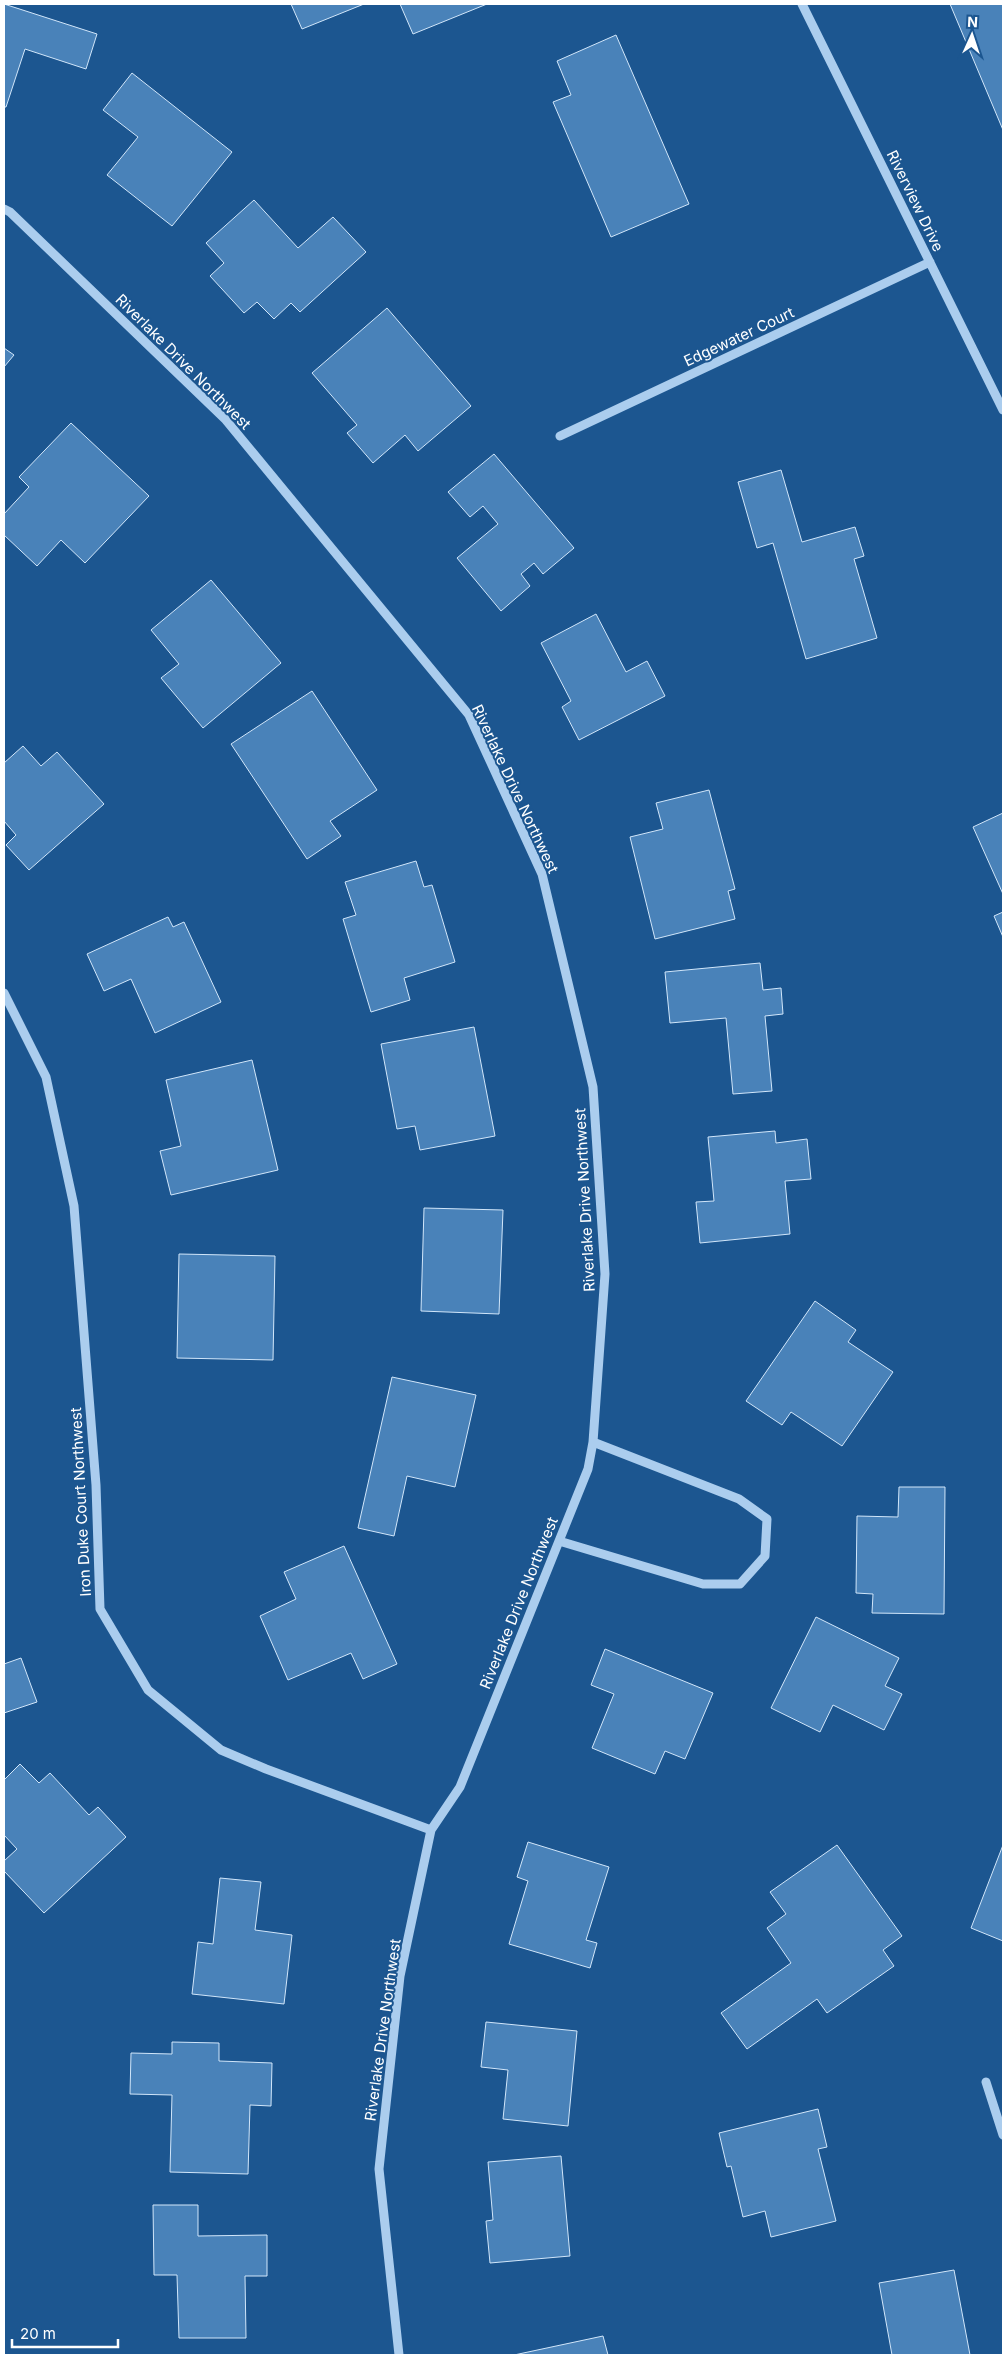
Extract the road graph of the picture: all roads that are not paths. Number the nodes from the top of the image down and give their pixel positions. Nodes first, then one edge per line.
1 (802, 4) edge
2 (4, 209) edge
3 (930, 262) junction
4 (1003, 410) edge
5 (560, 436) dead end
6 (4, 992) edge
7 (593, 1442) junction
8 (559, 1541) junction
9 (431, 1830) junction
10 (986, 2082) dead end
11 (1003, 2135) edge
12 (399, 2355) edge

1 - 3 street, Riverview Drive
2 - 7 street, Riverlake Drive Northwest
3 - 4 street, Riverview Drive
3 - 5 street, Edgewater Court
6 - 9 street, Iron Duke Court Northwest
7 - 8 street, Riverlake Drive Northwest
7 - 8 street
8 - 9 street, Riverlake Drive Northwest
9 - 12 street, Riverlake Drive Northwest
10 - 11 street

